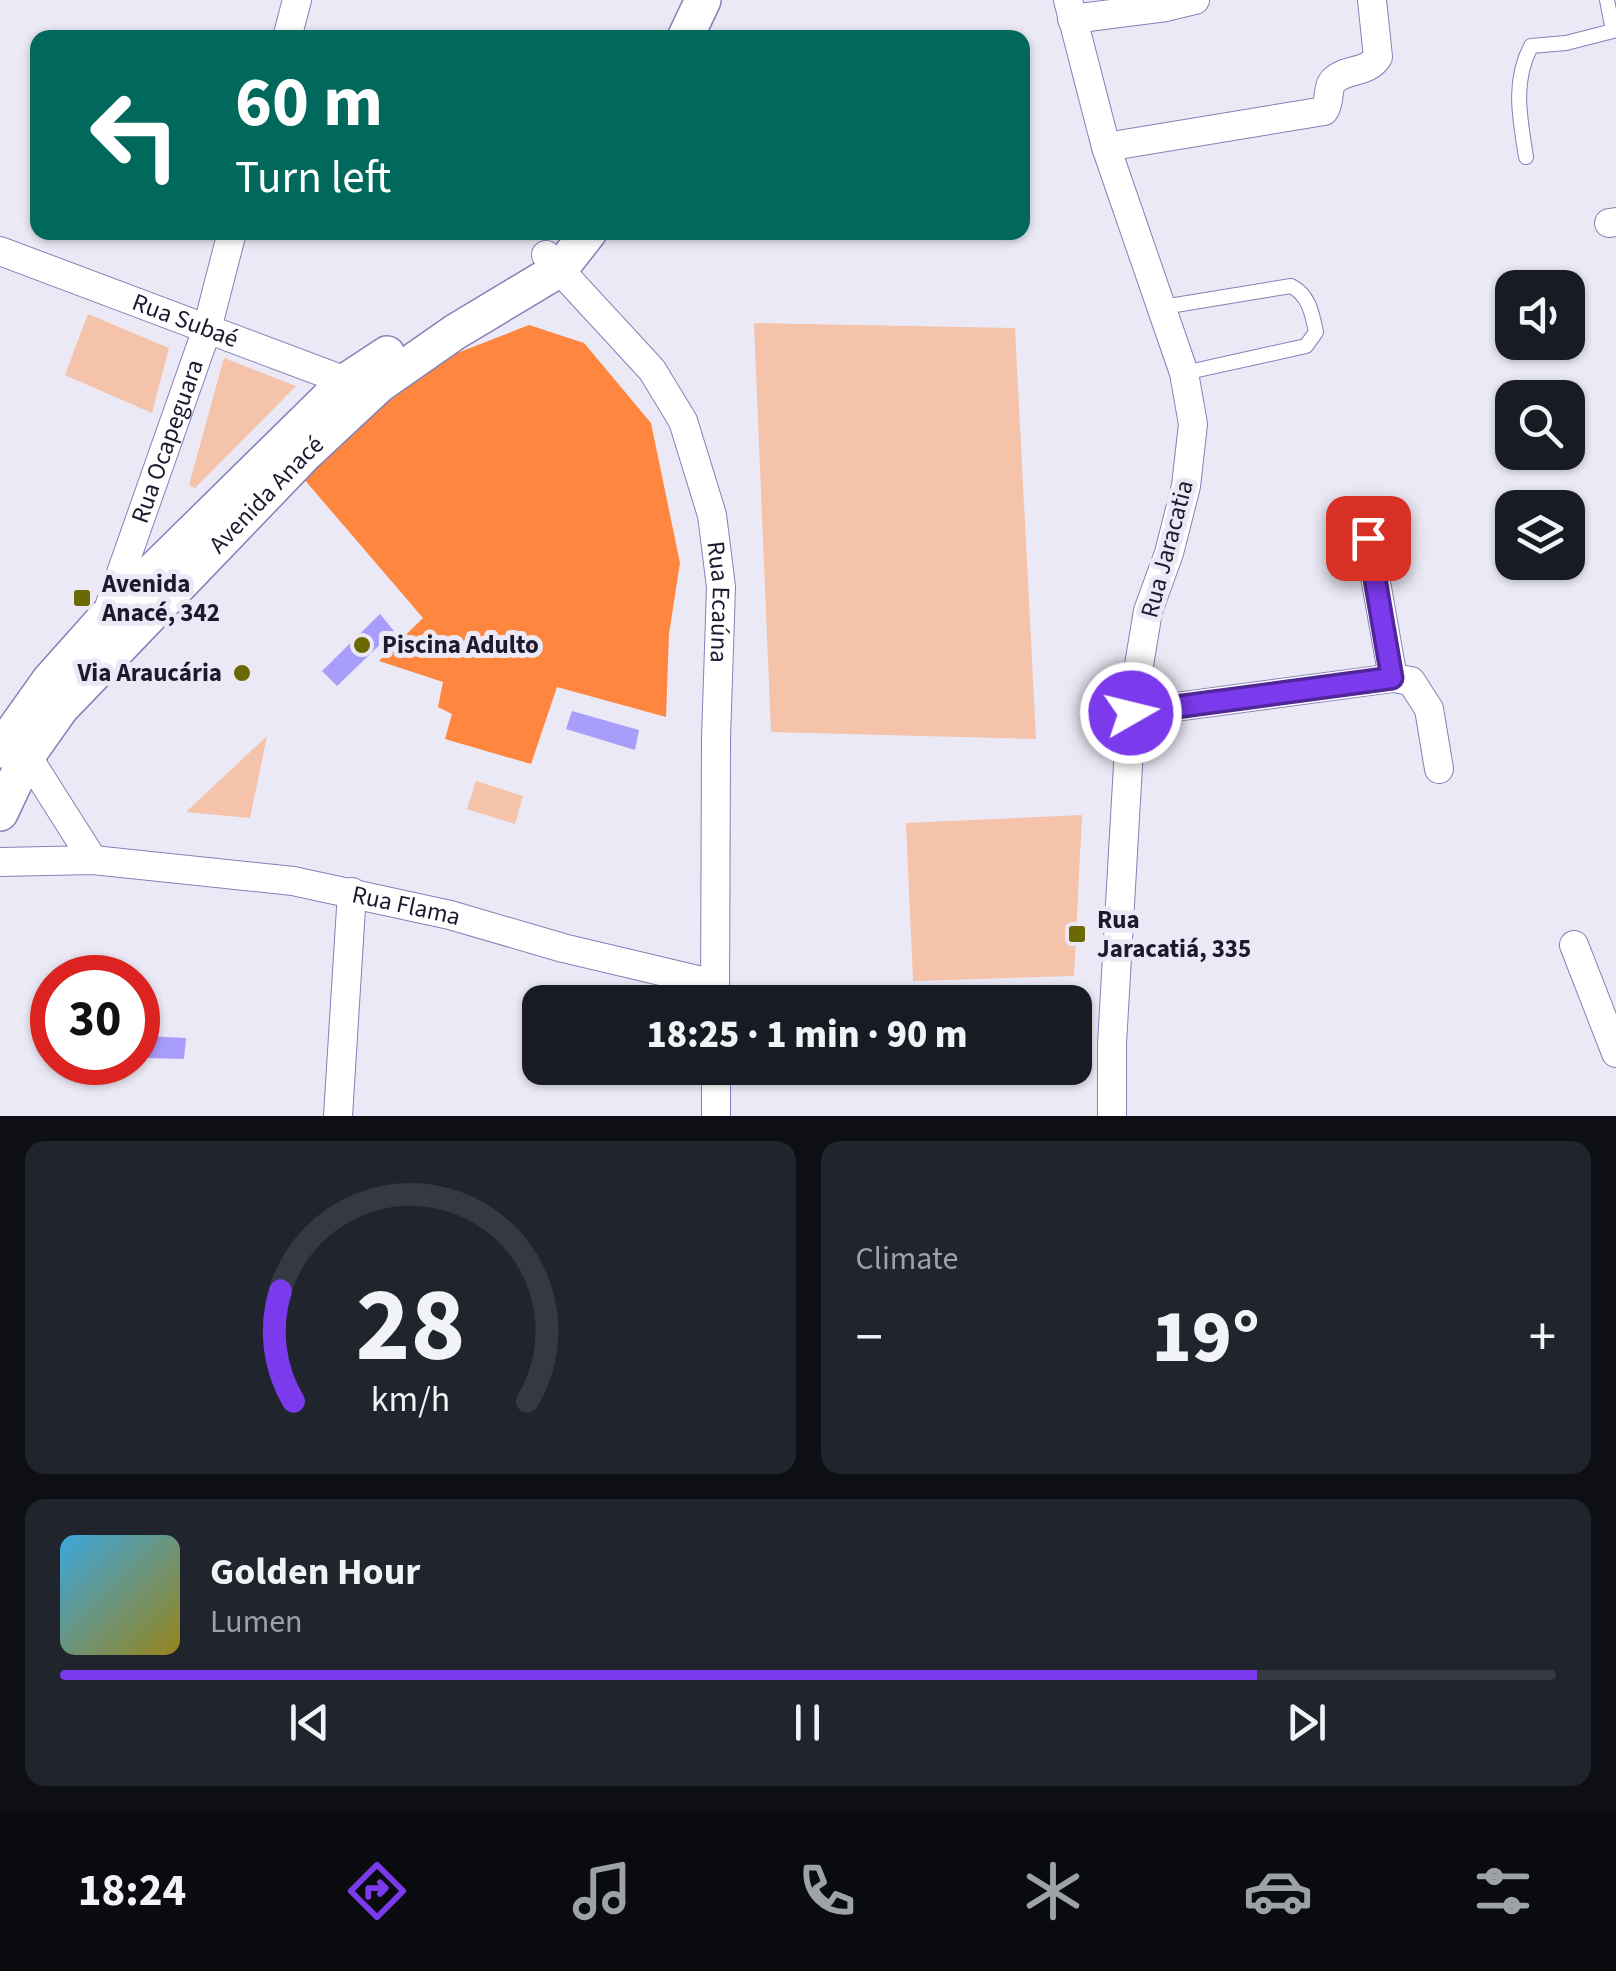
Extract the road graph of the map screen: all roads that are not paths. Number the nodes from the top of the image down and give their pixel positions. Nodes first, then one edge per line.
1 (297, 0) edge
2 (677, 0) edge
3 (703, 0) edge
4 (1195, 0) edge
5 (1372, 0) edge
6 (1607, 0) edge
7 (1070, 9) edge
8 (288, 30) edge
9 (664, 30) edge
10 (688, 30) edge
11 (1614, 31) edge
12 (1106, 148) junction
13 (1526, 157) dead end
14 (230, 240) edge
15 (0, 251) edge
16 (557, 252) edge
17 (1163, 307) junction
18 (206, 330) junction
19 (1184, 373) junction
20 (357, 388) junction
21 (1368, 538) dead end
22 (112, 632) junction
23 (1392, 678) junction
24 (1131, 713) junction
25 (13, 753) edge
26 (1439, 769) dead end
27 (0, 813) edge
28 (93, 860) junction
29 (0, 862) edge
30 (352, 892) junction
31 (1574, 945) dead end
32 (683, 985) edge
33 (715, 985) edge
34 (1608, 1013) edge
35 (1616, 1053) edge
36 (716, 1085) edge
37 (338, 1116) edge
38 (716, 1116) edge
39 (1112, 1116) edge

1 - 8 street
2 - 9 street
3 - 10 street
4 - 7 street
5 - 12 street
6 - 11 lane
7 - 12 street, Rua Jaracatia
11 - 13 lane
12 - 17 street, Rua Jaracatia
14 - 18 street, Rua Ocapeguara
15 - 18 street, Rua Subaé
16 - 20 street, Avenida Anacé
16 - 33 street, Rua Ecaúna
17 - 19 street, Rua Jaracatia
17 - 19 lane
18 - 20 street, Rua Subaé
18 - 22 street, Rua Ocapeguara
19 - 24 street, Rua Jaracatia
20 - 22 street, Avenida Anacé
21 - 23 street
22 - 25 street, Avenida Anacé
23 - 24 street
23 - 26 street
24 - 39 street, Rua Jaracatia
25 - 27 street, Avenida Anacé
25 - 28 street
28 - 29 street, Rua Flama
28 - 30 street, Rua Flama
30 - 32 street, Rua Flama
30 - 37 street
31 - 34 street
34 - 35 street
36 - 38 street

